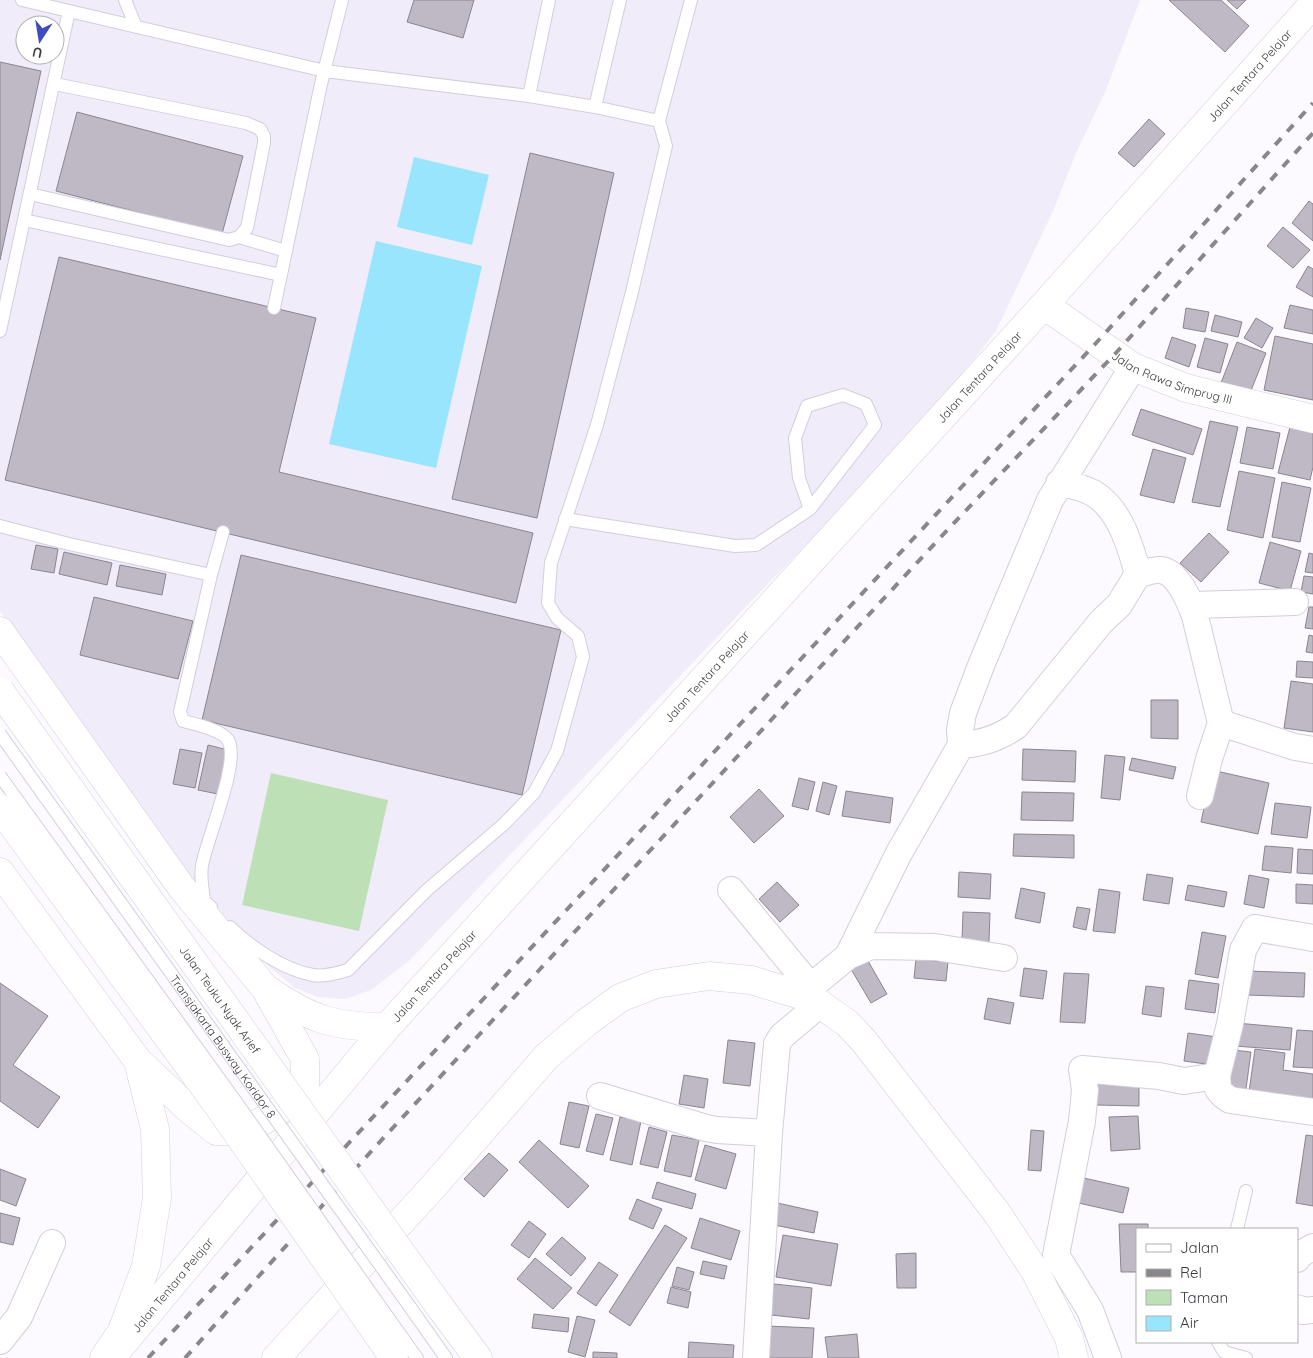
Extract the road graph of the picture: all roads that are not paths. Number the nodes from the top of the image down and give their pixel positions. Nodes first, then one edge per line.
1 (22, 0) edge
2 (125, 0) edge
3 (342, 0) edge
4 (549, 0) edge
5 (620, 0) edge
6 (691, 0) edge
7 (1313, 4) edge
8 (69, 11) junction
9 (136, 27) junction
10 (325, 71) junction
11 (55, 84) junction
12 (529, 96) junction
13 (596, 107) junction
14 (659, 121) junction
15 (30, 194) junction
16 (24, 220) junction
17 (239, 237) junction
18 (286, 251) junction
19 (281, 275) junction
20 (1044, 305) junction
21 (274, 308) dead end
22 (0, 331) edge
23 (1133, 367) junction
24 (1313, 419) edge
25 (1059, 483) junction
26 (810, 508) junction
27 (565, 519) junction
28 (0, 526) edge
29 (223, 532) dead end
30 (1138, 574) junction
31 (211, 575) junction
32 (1295, 602) dead end
33 (1191, 605) junction
34 (0, 631) edge
35 (0, 691) edge
36 (1221, 723) junction
37 (0, 734) edge
38 (961, 745) junction
39 (1313, 750) edge
40 (0, 776) edge
41 (1200, 796) dead end
42 (0, 808) edge
43 (0, 872) edge
44 (731, 890) dead end
45 (1313, 938) edge
46 (848, 956) junction
47 (1004, 958) dead end
48 (265, 988) junction
49 (810, 995) junction
50 (387, 1027) junction
51 (138, 1061) junction
52 (1217, 1076) junction
53 (600, 1096) dead end
54 (1313, 1112) edge
55 (769, 1133) junction
56 (1246, 1191) dead end
57 (1237, 1228) edge
58 (52, 1243) dead end
59 (1313, 1247) edge
60 (1298, 1258) edge
61 (1298, 1308) edge
62 (1313, 1310) edge
63 (383, 1325) junction
64 (0, 1342) edge
65 (1219, 1343) edge
66 (104, 1358) edge
67 (111, 1358) edge
68 (276, 1358) edge
69 (394, 1358) edge
70 (417, 1358) edge
71 (446, 1358) edge
72 (478, 1358) edge
73 (756, 1358) edge
74 (1074, 1358) edge
75 (1108, 1358) edge
76 (1246, 1358) edge

1 - 8 lane
2 - 9 lane
3 - 10 lane
4 - 12 lane
5 - 13 lane
6 - 14 lane
7 - 20 main road, Jalan Tentara Pelajar
8 - 9 lane
8 - 11 lane
9 - 10 lane
10 - 12 lane
10 - 18 lane
11 - 15 lane
11 - 17 lane
12 - 13 lane
13 - 14 lane
14 - 27 lane
15 - 16 lane
15 - 17 lane
16 - 19 lane
16 - 22 lane
17 - 18 lane
18 - 19 lane
19 - 21 lane
20 - 23 main road, Jalan Rawa Simprug III
20 - 50 main road, Jalan Tentara Pelajar
23 - 24 main road, Jalan Rawa Simprug III
23 - 25 street
25 - 30 street
25 - 38 street
26 - 26 lane
26 - 27 lane
27 - 31 lane
28 - 31 lane
29 - 31 lane
30 - 33 street
30 - 38 street
32 - 33 street
33 - 36 street
34 - 48 main road
35 - 72 main road, Jalan Teuku Nyak Arief, bridge
36 - 39 street
36 - 41 street
37 - 71 lane, Transjakarta Busway Koridor 8, bridge
38 - 46 street
40 - 63 lane, Transjakarta Busway Koridor 8, bridge
42 - 63 main road, bridge
43 - 51 main road
44 - 49 street
45 - 52 street
46 - 47 street
46 - 49 street
48 - 50 main road
48 - 51 main road
49 - 55 street
49 - 68 main road
49 - 74 main road
50 - 67 main road, Jalan Tentara Pelajar
51 - 66 main road
52 - 54 street
52 - 75 street
53 - 55 street
55 - 73 street
56 - 57 lane
58 - 64 street
59 - 60 street
61 - 62 street
63 - 69 main road
63 - 70 lane, Transjakarta Busway Koridor 8
65 - 76 lane

